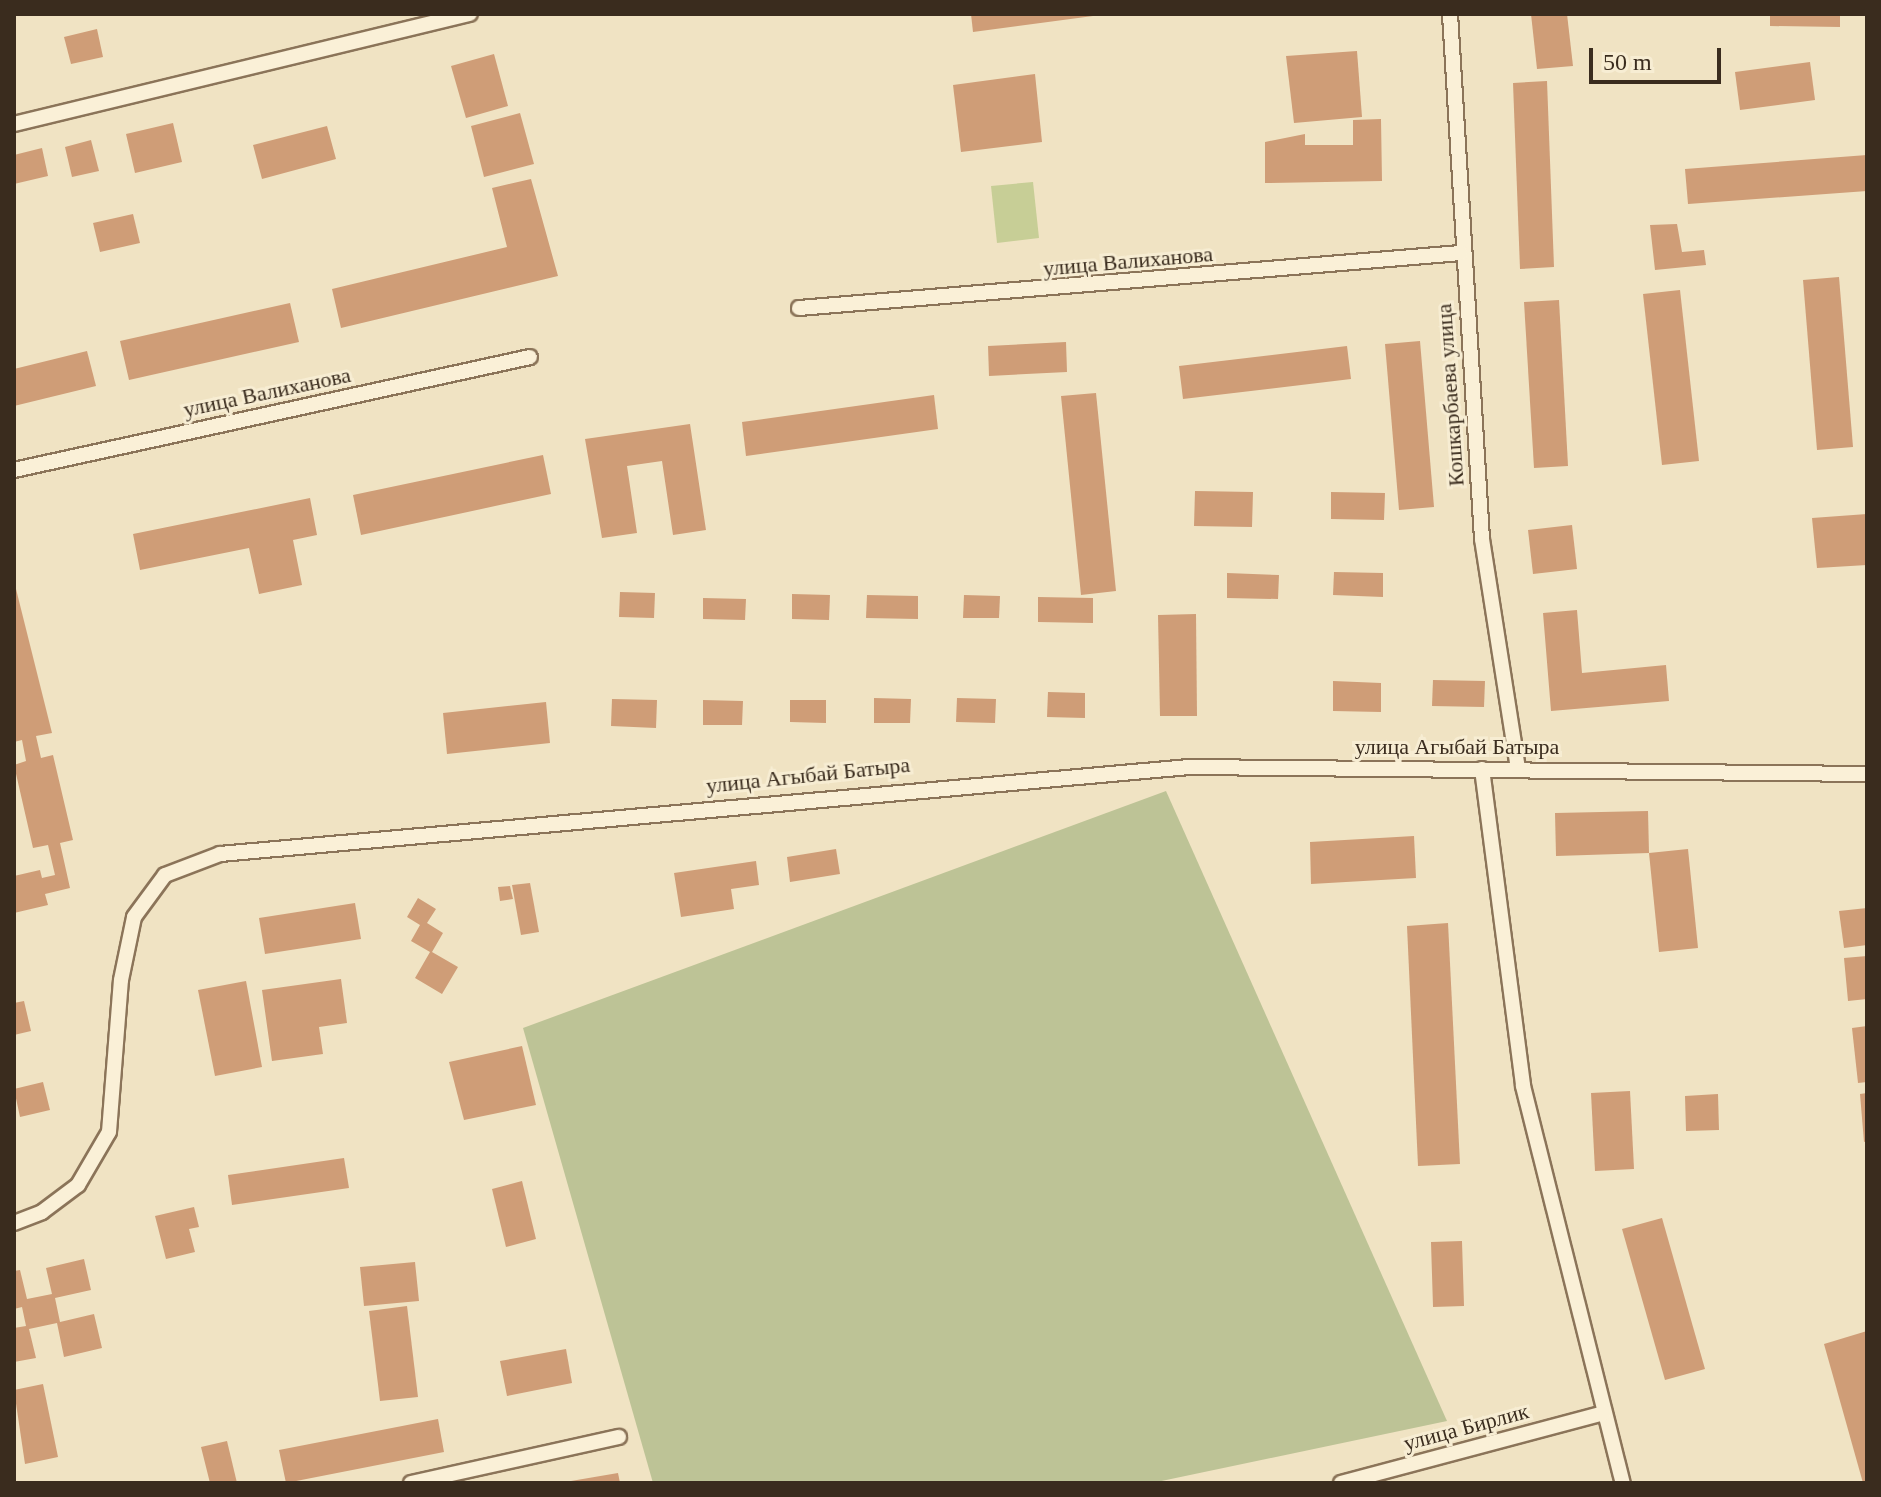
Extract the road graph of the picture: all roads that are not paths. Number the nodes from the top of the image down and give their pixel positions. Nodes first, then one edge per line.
1 (470, 14) edge
2 (1450, 14) edge
3 (14, 124) edge
4 (1461, 253) junction
5 (799, 308) dead end
6 (530, 357) dead end
7 (14, 470) edge
8 (1482, 769) junction
9 (1518, 769) junction
10 (1867, 774) edge
11 (14, 1223) edge
12 (1604, 1413) junction
13 (619, 1437) dead end
14 (411, 1483) edge
15 (1341, 1483) edge
16 (1623, 1483) edge

1 - 3 street
2 - 4 street, Кошкарбаева улица
4 - 5 street, улица Валиханова
4 - 9 street, Кошкарбаева улица
6 - 7 street, улица Валиханова
8 - 9 street, улица Агыбай Батыра
8 - 11 street, улица Агыбай Батыра
8 - 12 street
9 - 10 street, улица Агыбай Батыра
12 - 15 street, улица Бирлик
12 - 16 street
13 - 14 street

